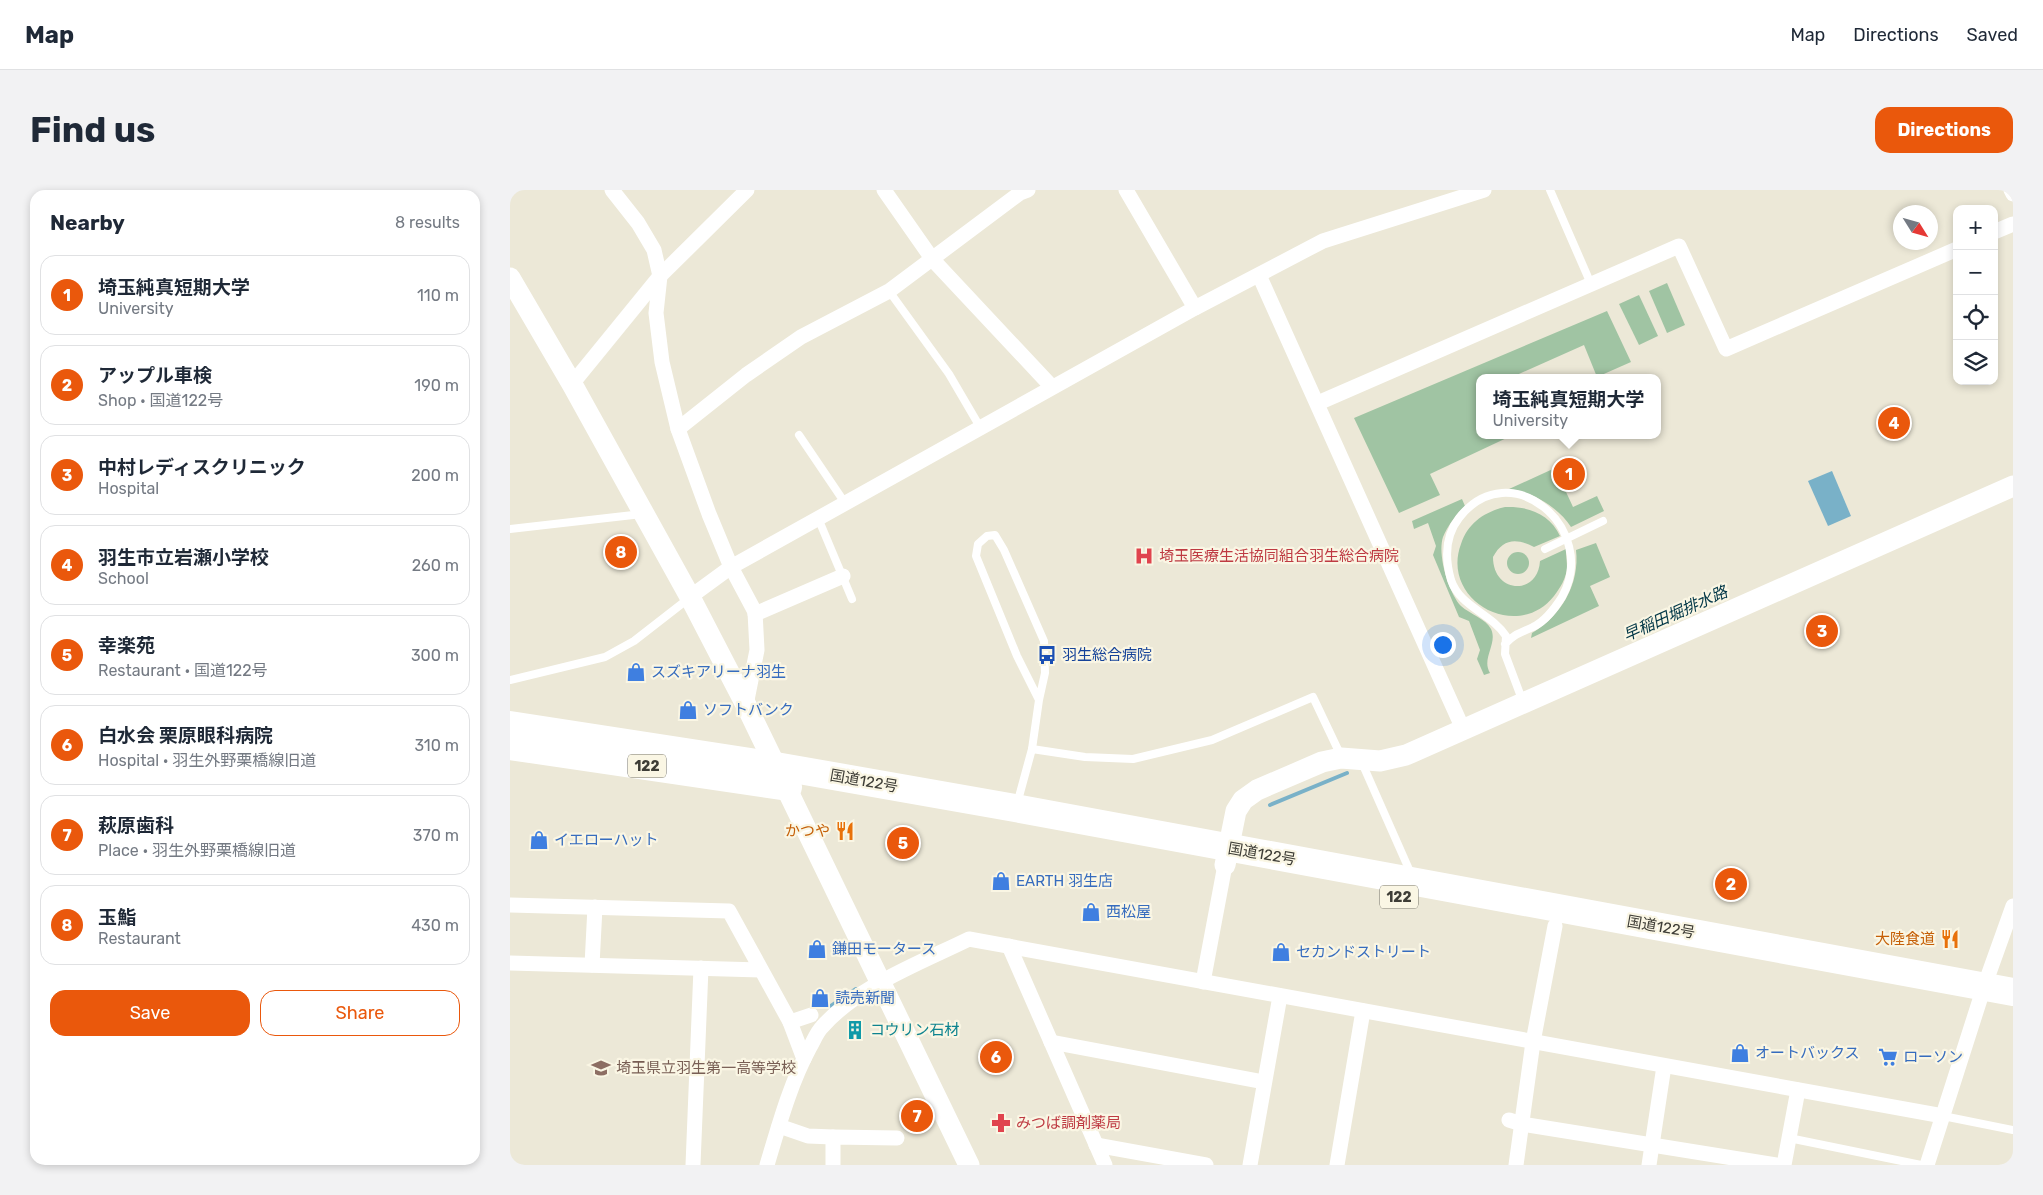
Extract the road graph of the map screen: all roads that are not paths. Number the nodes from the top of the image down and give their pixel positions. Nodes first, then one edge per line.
1 (612, 190) edge
2 (747, 190) edge
3 (884, 190) edge
4 (1028, 190) edge
5 (1126, 190) edge
6 (1484, 190) edge
7 (1550, 190) edge
8 (2011, 190) edge
9 (2013, 194) edge
10 (2013, 224) edge
11 (1998, 230) edge
12 (1955, 250) edge
13 (933, 260) junction
14 (1259, 275) junction
15 (660, 276) junction
16 (510, 278) edge
17 (1591, 284) junction
18 (889, 291) junction
19 (1195, 308) junction
20 (572, 384) junction
21 (1052, 388) junction
22 (1318, 403) junction
23 (980, 427) junction
24 (678, 429) junction
25 (799, 435) dead end
26 (2013, 486) edge
27 (845, 503) junction
28 (644, 514) junction
29 (818, 518) junction
30 (1603, 522) dead end
31 (510, 530) edge
32 (510, 534) edge
33 (1567, 539) junction
34 (1545, 549) dead end
35 (731, 567) junction
36 (843, 576) junction
37 (690, 597) junction
38 (852, 599) dead end
39 (755, 614) junction
40 (1505, 644) junction
41 (510, 680) edge
42 (1039, 700) junction
43 (1524, 702) junction
44 (746, 705) junction
45 (510, 725) edge
46 (1462, 729) junction
47 (510, 746) edge
48 (1032, 749) junction
49 (1351, 759) junction
50 (780, 776) junction
51 (1015, 808) junction
52 (1227, 857) junction
53 (1414, 882) junction
54 (510, 905) edge
55 (2013, 906) edge
56 (594, 907) junction
57 (1555, 926) junction
58 (1009, 946) junction
59 (510, 963) edge
60 (592, 965) junction
61 (701, 968) junction
62 (761, 970) junction
63 (881, 982) junction
64 (1203, 982) junction
65 (2013, 992) edge
66 (1981, 995) junction
67 (1280, 996) junction
68 (1363, 1011) junction
69 (2013, 1011) edge
70 (811, 1016) dead end
71 (790, 1022) junction
72 (1051, 1042) junction
73 (1533, 1042) junction
74 (804, 1059) junction
75 (1664, 1066) junction
76 (1264, 1082) junction
77 (1798, 1090) junction
78 (1943, 1116) junction
79 (1515, 1122) junction
80 (779, 1126) junction
81 (2013, 1130) edge
82 (833, 1137) junction
83 (897, 1138) dead end
84 (1789, 1138) junction
85 (1096, 1145) junction
86 (1652, 1146) junction
87 (693, 1165) edge
88 (767, 1165) edge
89 (832, 1165) edge
90 (969, 1165) edge
91 (1105, 1165) edge
92 (1206, 1165) edge
93 (1250, 1165) edge
94 (1337, 1165) edge
95 (1516, 1165) edge
96 (1649, 1165) edge
97 (1776, 1165) edge
98 (1784, 1165) edge
99 (1921, 1165) edge
100 (1927, 1165) edge

1 - 15 street
2 - 15 street
3 - 13 street
4 - 13 street
5 - 19 street
6 - 14 street
7 - 17 lane
8 - 9 street
10 - 11 street
12 - 17 street
13 - 18 street
13 - 21 street
14 - 19 street
14 - 22 street
15 - 20 street
15 - 24 street
16 - 20 street
17 - 22 street
18 - 23 lane
18 - 24 street
19 - 21 street
20 - 28 street
21 - 23 street
22 - 46 street
23 - 27 street
24 - 35 street
25 - 27 lane
26 - 43 street
27 - 29 street
28 - 31 lane
28 - 37 street
29 - 35 street
29 - 36 lane
30 - 33 lane
31 - 32 lane
33 - 34 lane
33 - 40 lane
33 - 40 lane
35 - 37 street
35 - 39 street
36 - 38 lane
36 - 39 street
37 - 41 lane
37 - 44 street
39 - 44 street
40 - 43 lane
42 - 42 lane
42 - 48 lane
43 - 46 street
44 - 50 street
45 - 50 highway, 国道122号 / 122
46 - 49 street
47 - 50 highway, 国道122号 / 122
48 - 49 lane
48 - 51 lane
49 - 52 street
49 - 53 lane
50 - 51 highway, 国道122号 / 122
50 - 52 highway, 国道122号 / 122
50 - 63 street
51 - 52 highway, 国道122号 / 122
52 - 53 highway, 国道122号 / 122
52 - 57 highway, 国道122号 / 122
52 - 64 street
53 - 66 highway, 国道122号 / 122
54 - 56 street
55 - 66 street
56 - 60 street
56 - 62 street
57 - 66 highway, 国道122号 / 122
57 - 73 street
58 - 63 street
58 - 64 street
58 - 72 street
59 - 60 street
60 - 61 street
61 - 62 street
61 - 87 street
62 - 71 street
63 - 74 street
63 - 90 street
64 - 67 street
65 - 66 highway, 国道122号 / 122
66 - 69 highway, 国道122号 / 122
66 - 78 street
67 - 68 street
67 - 76 street
68 - 73 street
68 - 94 street
70 - 71 street
71 - 74 street
72 - 76 street
72 - 85 street
73 - 75 street
73 - 79 street
74 - 80 street
75 - 77 street
75 - 86 street
76 - 93 street
77 - 78 street
77 - 84 street
78 - 81 lane
78 - 100 street
79 - 86 street
79 - 95 street
80 - 82 street
80 - 88 street
82 - 83 street
82 - 89 street
84 - 98 street
84 - 99 lane
85 - 91 street
85 - 92 street
86 - 96 street
86 - 97 street

